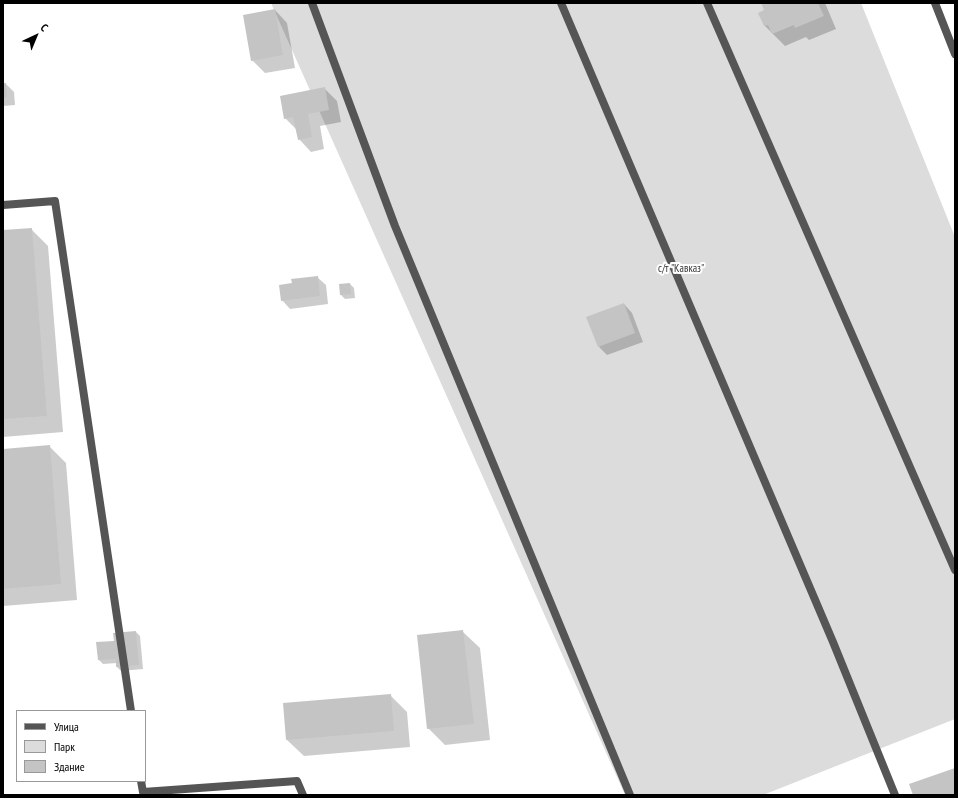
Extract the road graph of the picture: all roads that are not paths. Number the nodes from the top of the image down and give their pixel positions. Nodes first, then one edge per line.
1 (312, 3) edge
2 (561, 3) edge
3 (707, 3) edge
4 (936, 3) edge
5 (955, 54) edge
6 (3, 205) edge
7 (955, 570) edge
8 (131, 710) edge
9 (141, 782) edge
10 (303, 795) edge
11 (630, 795) edge
12 (895, 795) edge

1 - 11 street
2 - 12 street
3 - 7 street
4 - 5 street
6 - 8 street
9 - 10 street

